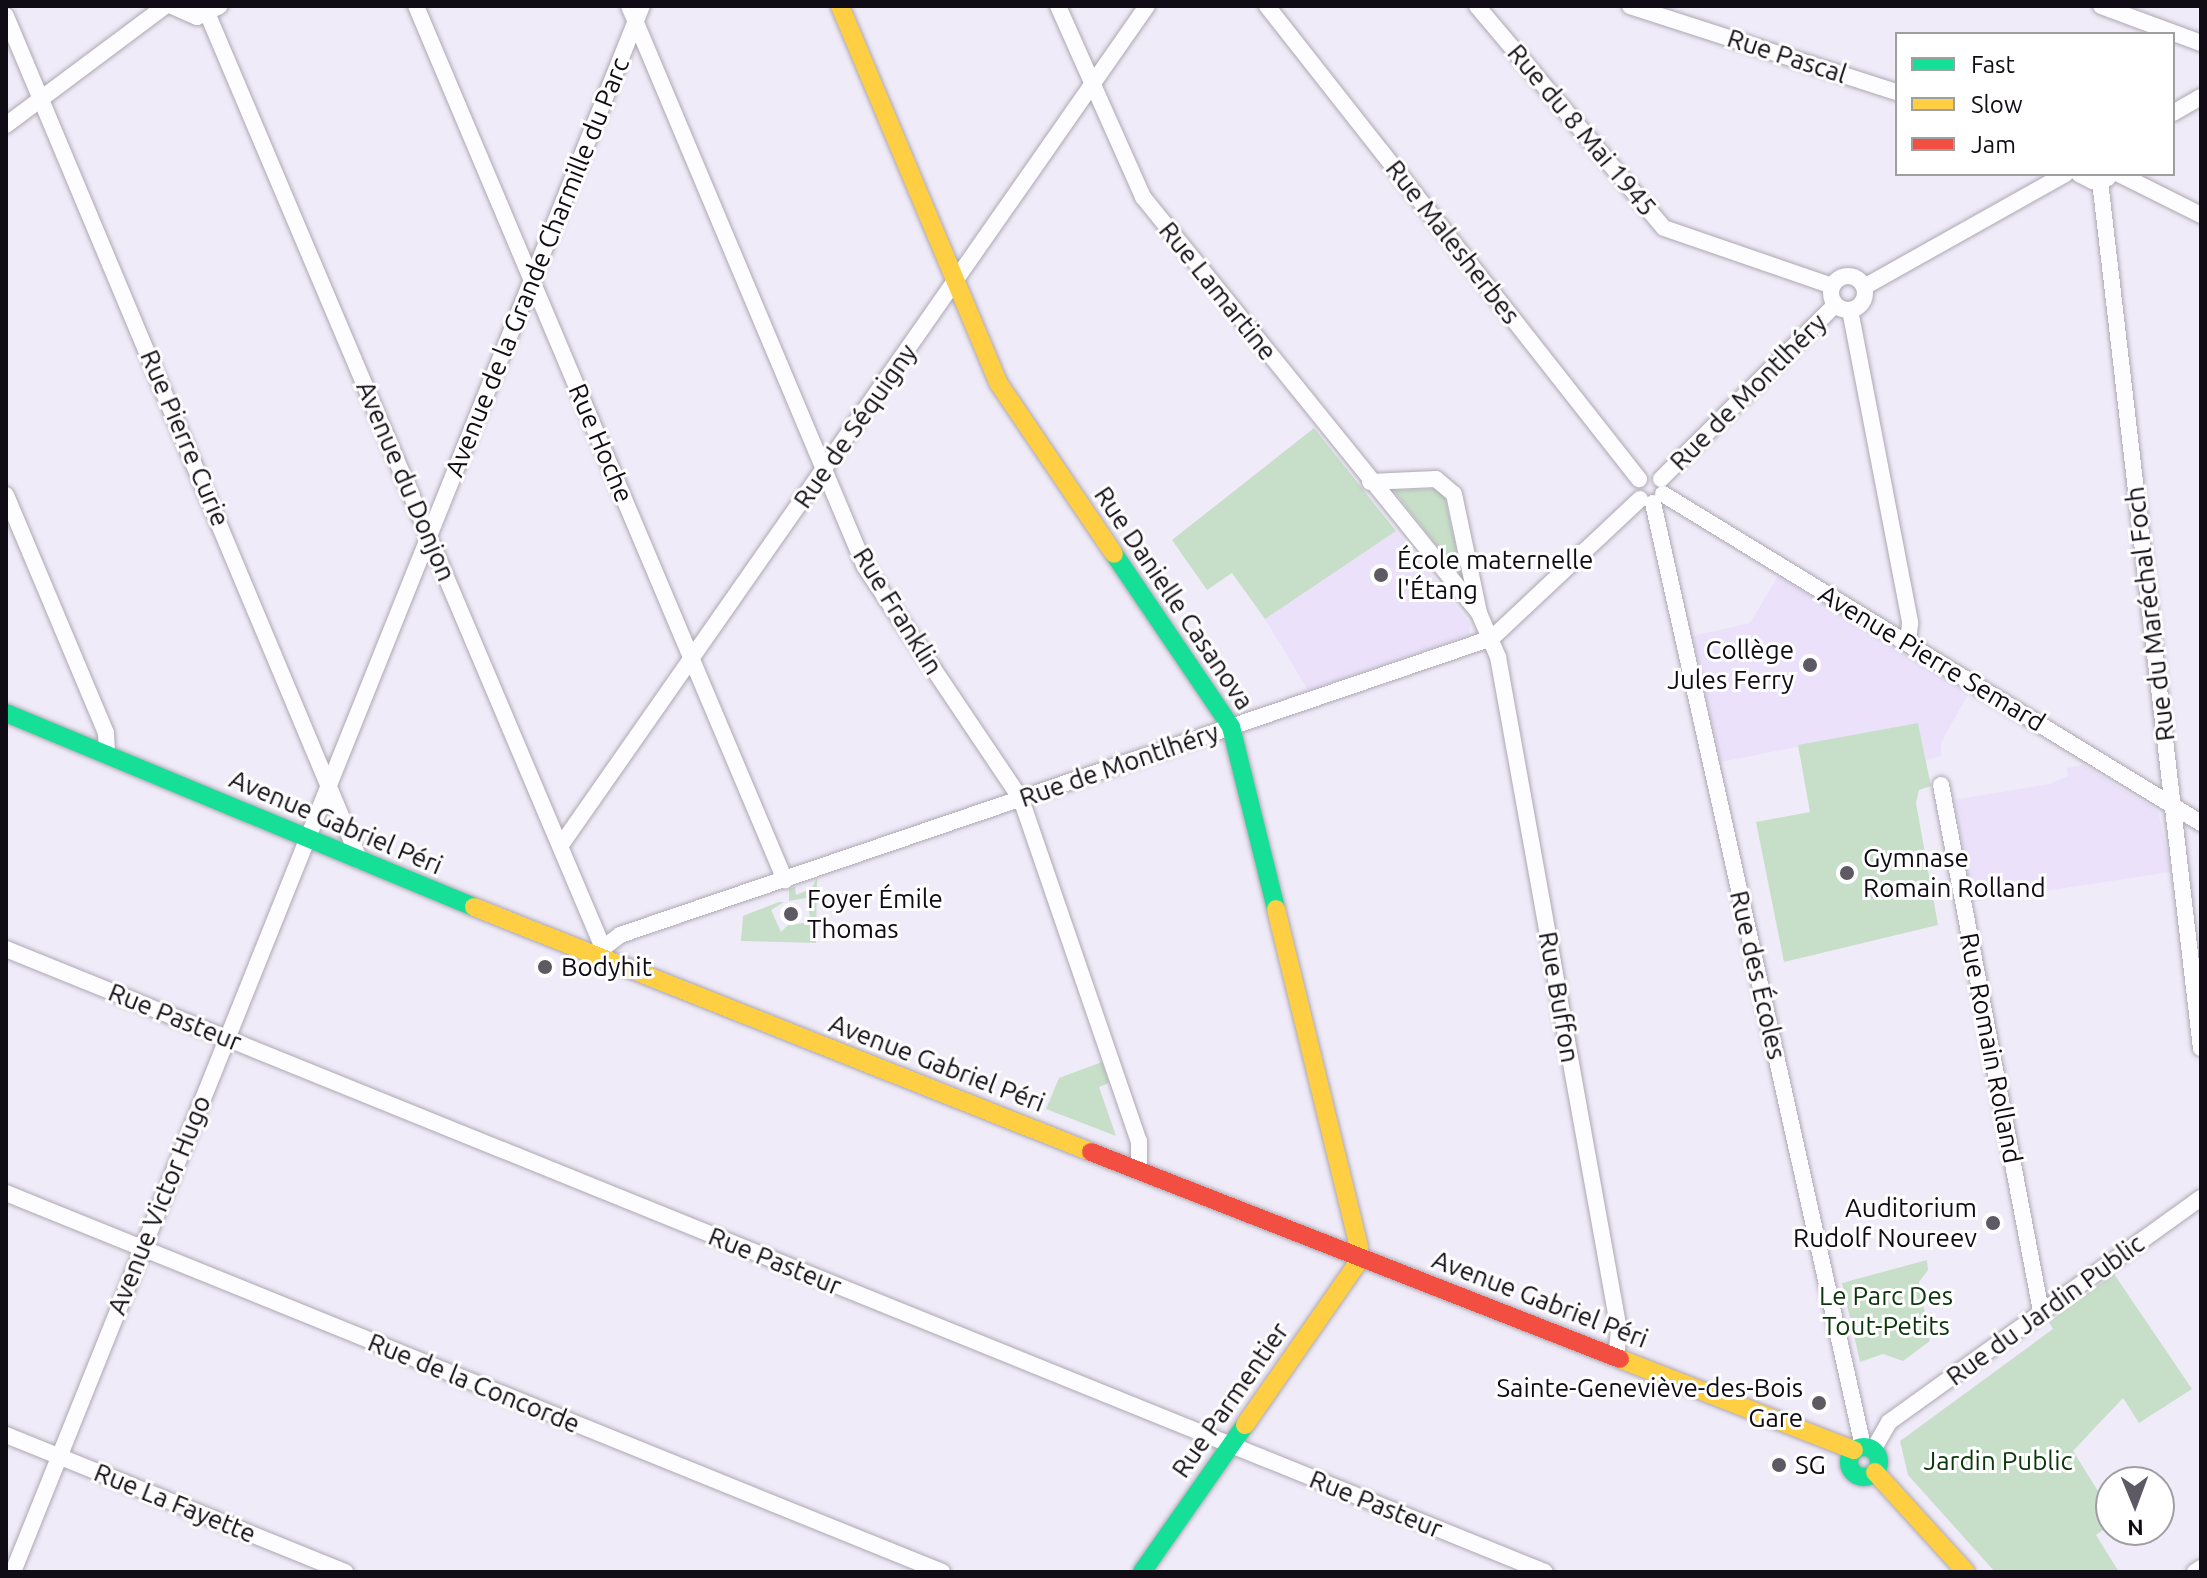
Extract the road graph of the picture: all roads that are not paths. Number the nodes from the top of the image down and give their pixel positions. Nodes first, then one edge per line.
1 (165, 6) edge
2 (172, 6) edge
3 (416, 6) edge
4 (629, 6) edge
5 (642, 6) edge
6 (840, 6) edge
7 (1058, 6) edge
8 (1147, 6) edge
9 (1267, 6) edge
10 (1477, 6) edge
11 (1630, 6) edge
12 (2101, 6) edge
13 (214, 10) edge
14 (6, 16) edge
15 (636, 23) junction
16 (2171, 32) edge
17 (2175, 33) edge
18 (2201, 43) edge
19 (1091, 85) junction
20 (1895, 91) edge
21 (2201, 97) edge
22 (41, 99) junction
23 (2175, 112) edge
24 (6, 125) edge
25 (2061, 176) edge
26 (2123, 176) edge
27 (2106, 178) edge
28 (2201, 215) edge
29 (531, 277) junction
30 (956, 282) junction
31 (1832, 286) junction
32 (1864, 287) junction
33 (1843, 307) junction
34 (824, 469) junction
35 (1370, 482) junction
36 (1654, 494) junction
37 (6, 495) edge
38 (428, 535) junction
39 (1479, 613) junction
40 (1492, 638) junction
41 (1908, 644) junction
42 (692, 657) junction
43 (6, 713) edge
44 (1231, 727) junction
45 (107, 755) junction
46 (1941, 785) dead end
47 (328, 786) junction
48 (1021, 799) junction
49 (2173, 806) junction
50 (2201, 823) edge
51 (306, 839) junction
52 (561, 845) junction
53 (360, 861) junction
54 (785, 880) junction
55 (6, 949) edge
56 (601, 954) junction
57 (225, 1038) junction
58 (2201, 1048) edge
59 (1139, 1170) junction
60 (6, 1193) edge
61 (2201, 1198) edge
62 (141, 1247) junction
63 (1360, 1257) junction
64 (2041, 1311) junction
65 (1616, 1357) junction
66 (1859, 1421) junction
67 (1889, 1422) junction
68 (6, 1435) edge
69 (1231, 1445) junction
70 (1863, 1449) junction
71 (59, 1456) junction
72 (1875, 1472) junction
73 (2201, 1568) edge
74 (13, 1572) edge
75 (345, 1572) edge
76 (942, 1572) edge
77 (1142, 1572) edge
78 (1545, 1572) edge
79 (1966, 1572) edge
80 (2195, 1572) edge

1 - 22 street
2 - 13 street
3 - 29 street, Rue Hoche
4 - 15 street, Rue Franklin
5 - 15 street, Avenue de la Grande Charmille du Parc
6 - 30 street, Rue Danielle Casanova
7 - 19 street, Rue Lamartine
8 - 19 street, Rue de Séquigny
9 - 36 street, Rue Malesherbes
10 - 31 street, Rue du 8 Mai 1945
11 - 20 street, Rue Pascal
12 - 16 street
13 - 38 street, Avenue du Donjon
14 - 22 street, Rue Pierre Curie
15 - 29 street, Avenue de la Grande Charmille du Parc
15 - 34 street, Rue Franklin
17 - 18 street
19 - 30 street, Rue de Séquigny
19 - 35 street, Rue Lamartine
21 - 23 street
22 - 24 street
22 - 47 street, Rue Pierre Curie
25 - 32 street
26 - 28 street
27 - 49 street, Rue du Maréchal Foch
29 - 38 street, Avenue de la Grande Charmille du Parc
29 - 42 street, Rue Hoche
30 - 34 street, Rue de Séquigny
30 - 44 street, Rue Danielle Casanova
31 - 32 street, Rue du 8 Mai 1945
31 - 33 street
32 - 33 street, Rue de Montlhéry
33 - 36 street, Rue de Montlhéry
33 - 41 street
34 - 42 street, Rue de Séquigny
34 - 48 street, Rue Franklin
35 - 39 street, Rue Lamartine
35 - 39 street, Rue Lamartine
36 - 40 street, Rue de Montlhéry
36 - 41 street, Avenue Pierre Semard
36 - 66 street, Rue des Écoles
37 - 45 street
38 - 47 street, Avenue de la Grande Charmille du Parc
38 - 52 street, Avenue du Donjon
39 - 40 street, Rue Lamartine
40 - 44 street, Rue de Montlhéry
40 - 65 street, Rue Buffon
41 - 49 street, Avenue Pierre Semard
42 - 52 street, Rue de Séquigny
42 - 54 street, Rue Hoche
43 - 45 street, Avenue Gabriel Péri
44 - 48 street, Rue de Montlhéry
44 - 63 street, Rue Danielle Casanova
45 - 51 street, Avenue Gabriel Péri
46 - 64 street, Rue Romain Rolland
47 - 51 street, Avenue de la Grande Charmille du Parc
47 - 53 street, Rue Pierre Curie
48 - 54 street, Rue de Montlhéry
48 - 59 street, Rue Franklin
49 - 50 street, Avenue Pierre Semard
49 - 58 street, Rue du Maréchal Foch
51 - 53 street, Avenue Gabriel Péri
51 - 57 street, Avenue Victor Hugo
52 - 56 street, Avenue du Donjon
53 - 56 street, Avenue Gabriel Péri
54 - 56 street, Rue de Montlhéry
55 - 57 street, Rue Pasteur
56 - 59 street, Avenue Gabriel Péri
57 - 62 street, Avenue Victor Hugo
57 - 69 street, Rue Pasteur
59 - 63 street, Avenue Gabriel Péri
60 - 62 street, Rue de la Concorde
61 - 64 street, Rue du Jardin Public
62 - 71 street, Avenue Victor Hugo
62 - 76 street, Rue de la Concorde
63 - 65 street, Avenue Gabriel Péri
63 - 69 street, Rue Parmentier
64 - 67 street, Rue du Jardin Public
65 - 70 street, Avenue Gabriel Péri
66 - 67 street
66 - 70 street, Rue des Écoles
67 - 70 street, Rue du Jardin Public
68 - 71 street, Rue La Fayette
69 - 77 street, Rue Parmentier
69 - 78 street, Rue Pasteur
70 - 72 street
70 - 72 street
71 - 74 street, Avenue Victor Hugo
71 - 75 street, Rue La Fayette
72 - 79 street
73 - 80 street

